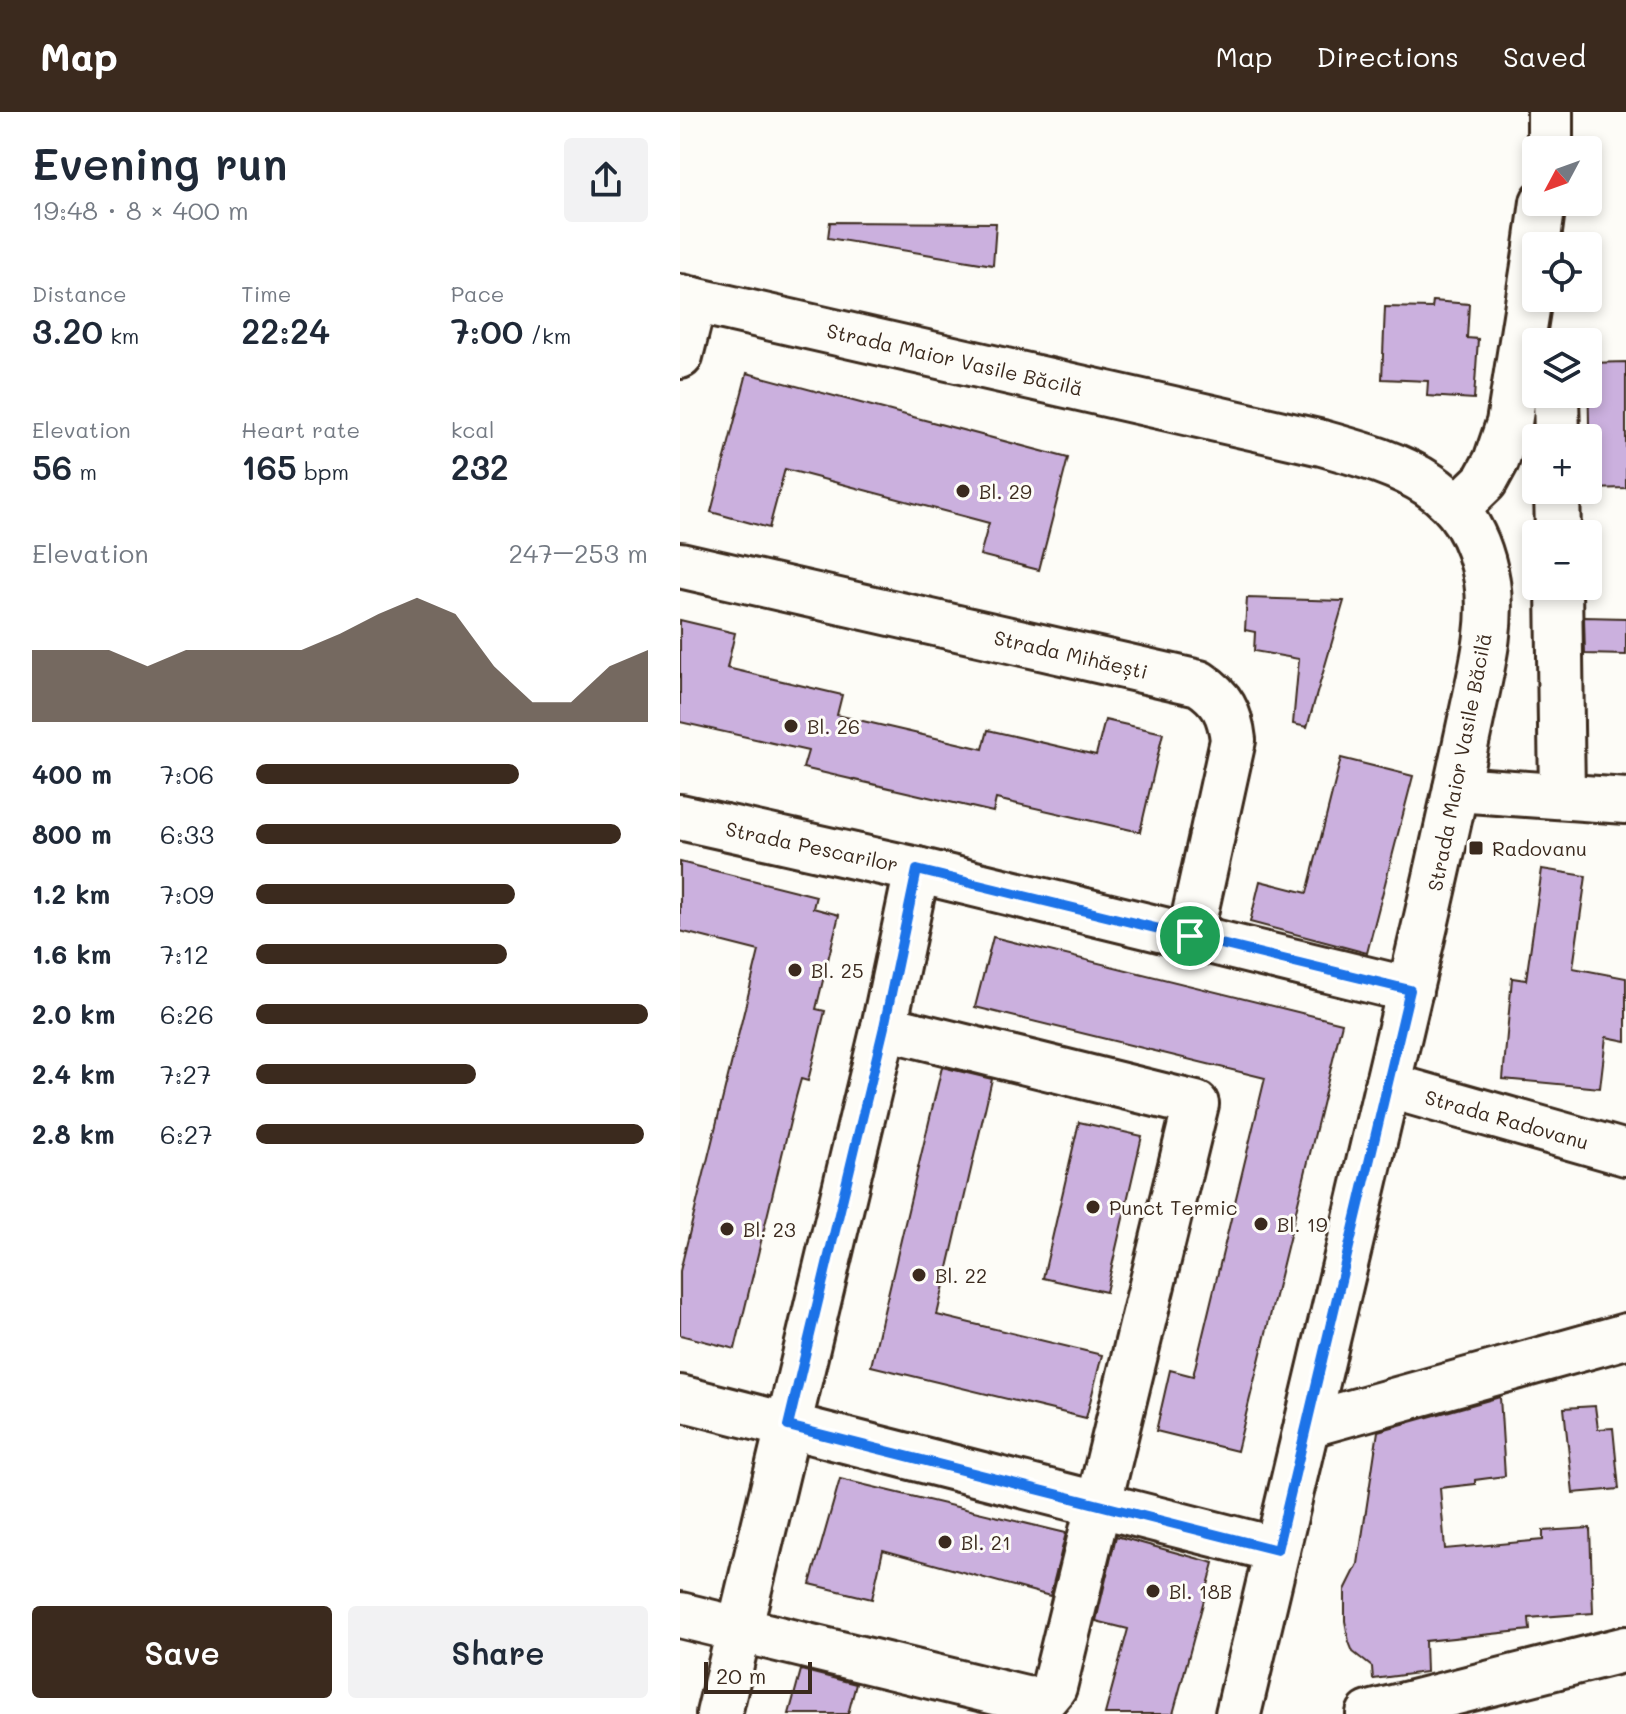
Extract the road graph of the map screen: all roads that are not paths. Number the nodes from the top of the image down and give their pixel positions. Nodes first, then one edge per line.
1 (1550, 112) edge
2 (1550, 136) edge
3 (687, 299) edge
4 (1529, 312) edge
5 (680, 356) edge
6 (1457, 508) junction
7 (680, 565) edge
8 (1559, 600) edge
9 (1456, 789) junction
10 (1562, 795) junction
11 (1626, 801) edge
12 (680, 817) edge
13 (917, 870) junction
14 (1190, 936) junction
15 (1410, 990) junction
16 (884, 1027) junction
17 (1387, 1085) junction
18 (1626, 1153) edge
19 (1626, 1336) edge
20 (680, 1398) edge
21 (1307, 1425) junction
22 (788, 1426) junction
23 (1098, 1505) junction
24 (1277, 1550) junction
25 (680, 1615) edge
26 (739, 1629) junction
27 (1626, 1649) edge
28 (719, 1714) edge
29 (1238, 1714) edge
30 (1369, 1714) edge

1 - 2 street
3 - 5 street
3 - 6 street, Strada Maior Vasile Băcilă
4 - 6 street
6 - 9 street, Strada Maior Vasile Băcilă
7 - 14 street, Strada Mihăești
8 - 10 street
9 - 10 street
9 - 15 street, Strada Maior Vasile Băcilă
10 - 11 street
12 - 13 street, Strada Pescarilor
13 - 14 street, Strada Pescarilor
13 - 16 street
14 - 15 street, Strada Pescarilor
15 - 17 street, Strada Maior Vasile Băcilă
16 - 22 street
16 - 23 street
17 - 18 street, Strada Radovanu
17 - 21 street, Strada Maior Vasile Băcilă
19 - 21 street
20 - 22 street
21 - 24 street, Strada Maior Vasile Băcilă
22 - 23 street
22 - 26 street
23 - 24 street
23 - 26 street
24 - 29 street, Strada Maior Vasile Băcilă
25 - 26 street
26 - 28 street
27 - 30 street

